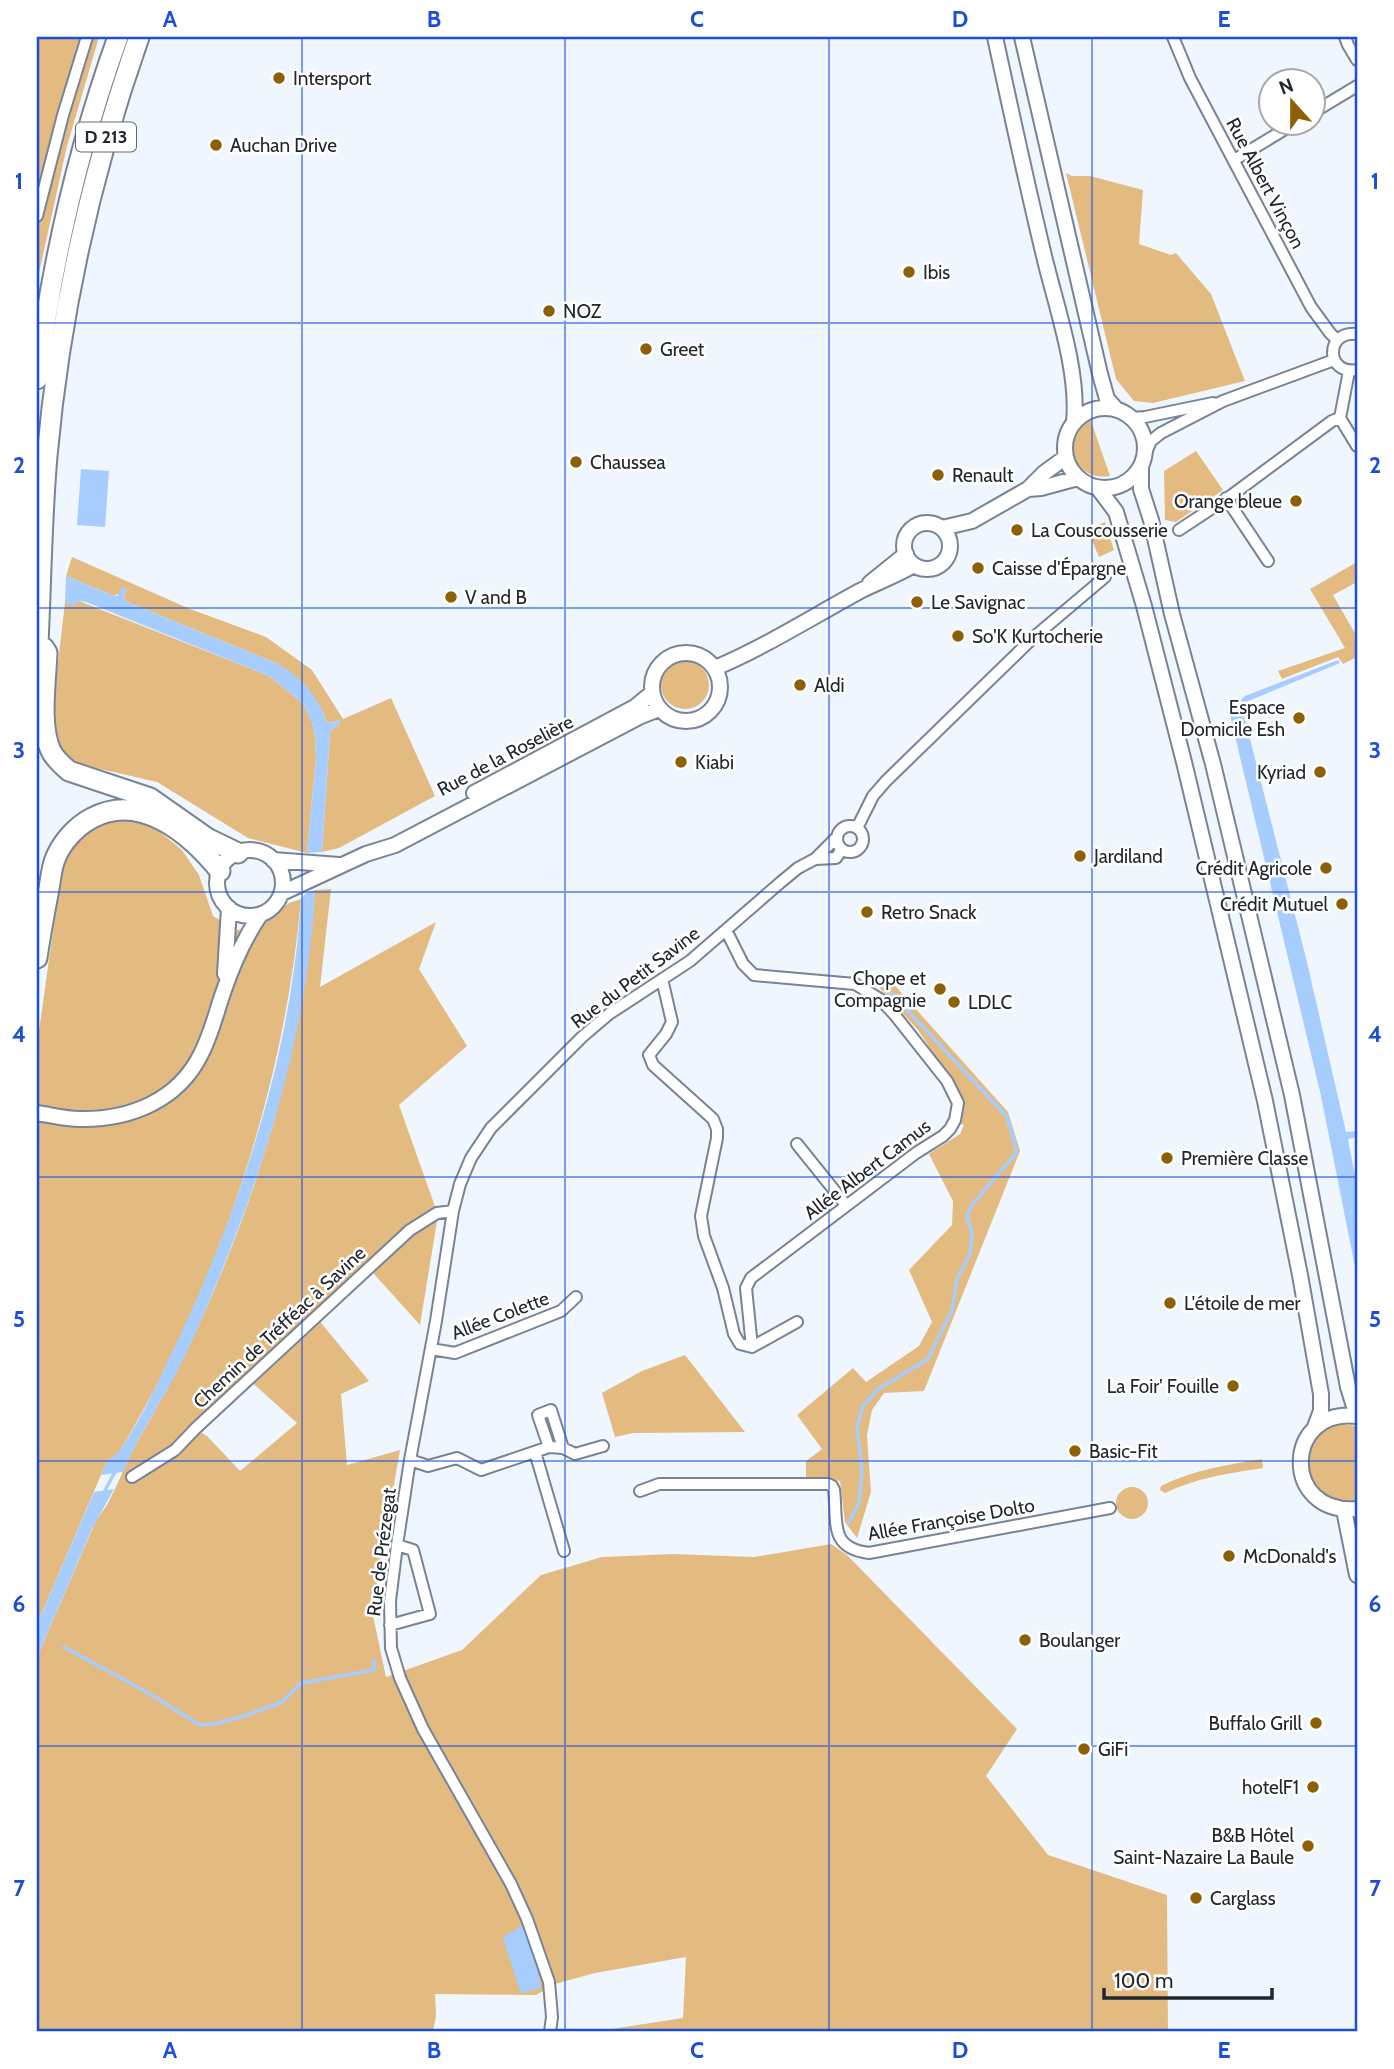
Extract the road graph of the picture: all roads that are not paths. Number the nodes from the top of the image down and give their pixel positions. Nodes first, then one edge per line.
1 (87, 37) edge
2 (118, 37) edge
3 (139, 37) edge
4 (995, 37) edge
5 (1022, 37) edge
6 (1173, 37) edge
7 (1345, 37) edge
8 (1357, 60) edge
9 (1357, 86) edge
10 (1328, 104) edge
11 (1274, 136) edge
12 (1234, 160) junction
13 (37, 216) edge
14 (1357, 334) edge
15 (1337, 340) junction
16 (1334, 360) junction
17 (1353, 371) edge
18 (37, 379) edge
19 (1223, 401) junction
20 (1116, 409) junction
21 (1132, 418) junction
22 (1340, 418) junction
23 (1074, 422) junction
24 (1357, 446) edge
25 (1066, 457) junction
26 (1143, 461) junction
27 (1078, 478) junction
28 (1098, 488) junction
29 (1028, 489) junction
30 (1226, 498) junction
31 (972, 521) junction
32 (942, 528) junction
33 (1179, 530) dead end
34 (950, 545) junction
35 (910, 560) junction
36 (1268, 561) dead end
37 (1105, 577) dead end
38 (38, 635) edge
39 (37, 663) edge
40 (715, 668) junction
41 (652, 693) junction
42 (659, 709) junction
43 (857, 828) junction
44 (837, 837) junction
45 (842, 849) junction
46 (377, 850) junction
47 (238, 853) junction
48 (273, 859) junction
49 (815, 859) junction
50 (341, 865) junction
51 (220, 872) junction
52 (282, 892) junction
53 (229, 908) junction
54 (260, 915) junction
55 (726, 930) junction
56 (37, 958) edge
57 (662, 979) junction
58 (224, 990) junction
59 (43, 1114) edge
60 (797, 1144) dead end
61 (846, 1205) junction
62 (453, 1211) junction
63 (576, 1297) dead end
64 (797, 1322) dead end
65 (752, 1347) junction
66 (431, 1349) junction
67 (1357, 1416) edge
68 (1315, 1427) junction
69 (603, 1446) dead end
70 (549, 1447) junction
71 (563, 1448) junction
72 (535, 1452) junction
73 (410, 1460) junction
74 (132, 1477) dead end
75 (639, 1490) dead end
76 (1110, 1508) dead end
77 (1351, 1509) edge
78 (397, 1545) junction
79 (565, 1551) dead end
80 (1357, 1575) edge
81 (390, 1625) junction
82 (550, 2032) edge

1 - 13 street
2 - 18 highway, D 213
3 - 38 highway, D 213
4 - 23 main road
5 - 20 main road
6 - 12 street, Rue Albert Vinçon
7 - 8 street
9 - 10 street
11 - 12 street
12 - 15 street, Rue Albert Vinçon
14 - 15 street
15 - 16 street
16 - 17 street
16 - 19 street
17 - 22 street
19 - 21 street
19 - 26 street
20 - 21 main road
20 - 23 main road
21 - 26 main road
22 - 24 street
22 - 30 street
23 - 25 main road
25 - 27 main road
25 - 29 main road
26 - 28 main road
26 - 67 main road
27 - 28 main road
27 - 29 main road
28 - 68 main road
29 - 31 main road
30 - 33 street
30 - 36 street
31 - 32 main road
31 - 34 main road
32 - 34 main road
32 - 35 main road
34 - 35 main road
35 - 40 main road
37 - 43 street, Rue du Petit Savine
38 - 39 highway, D 213
38 - 47 highway
40 - 41 main road
40 - 42 main road
41 - 42 main road
41 - 46 main road, Rue de la Roselière
42 - 46 main road, Rue de la Roselière
43 - 44 street, Rue du Petit Savine
43 - 45 street, Rue du Petit Savine
44 - 45 street
44 - 49 street, Rue du Petit Savine
45 - 49 street, Rue du Petit Savine
46 - 50 main road, Rue de la Roselière
47 - 48 main road
47 - 51 main road
48 - 50 main road, Rue de la Roselière
48 - 52 main road
49 - 55 street, Rue du Petit Savine
50 - 52 main road, Rue de la Roselière
51 - 53 main road
51 - 56 highway
52 - 54 main road
53 - 54 main road
53 - 58 main road
54 - 58 main road
55 - 57 street, Rue du Petit Savine
55 - 61 street, Allée Albert Camus
57 - 62 street, Rue du Petit Savine
57 - 65 street
58 - 59 main road
60 - 61 street
61 - 65 street, Allée Albert Camus
62 - 66 street, Rue de Prézegat
62 - 74 street, Chemin de Tréfféac à Savine
63 - 66 street, Allée Colette
64 - 65 street
66 - 73 street, Rue de Prézegat
67 - 68 main road
68 - 77 main road
69 - 71 street
70 - 71 street
70 - 71 street
70 - 72 street
72 - 73 street
72 - 79 street
73 - 78 street, Rue de Prézegat
75 - 76 street, Allée Françoise Dolto
77 - 80 main road
78 - 81 street, Rue de Prézegat
78 - 81 street
81 - 82 street, Rue de Prézegat

